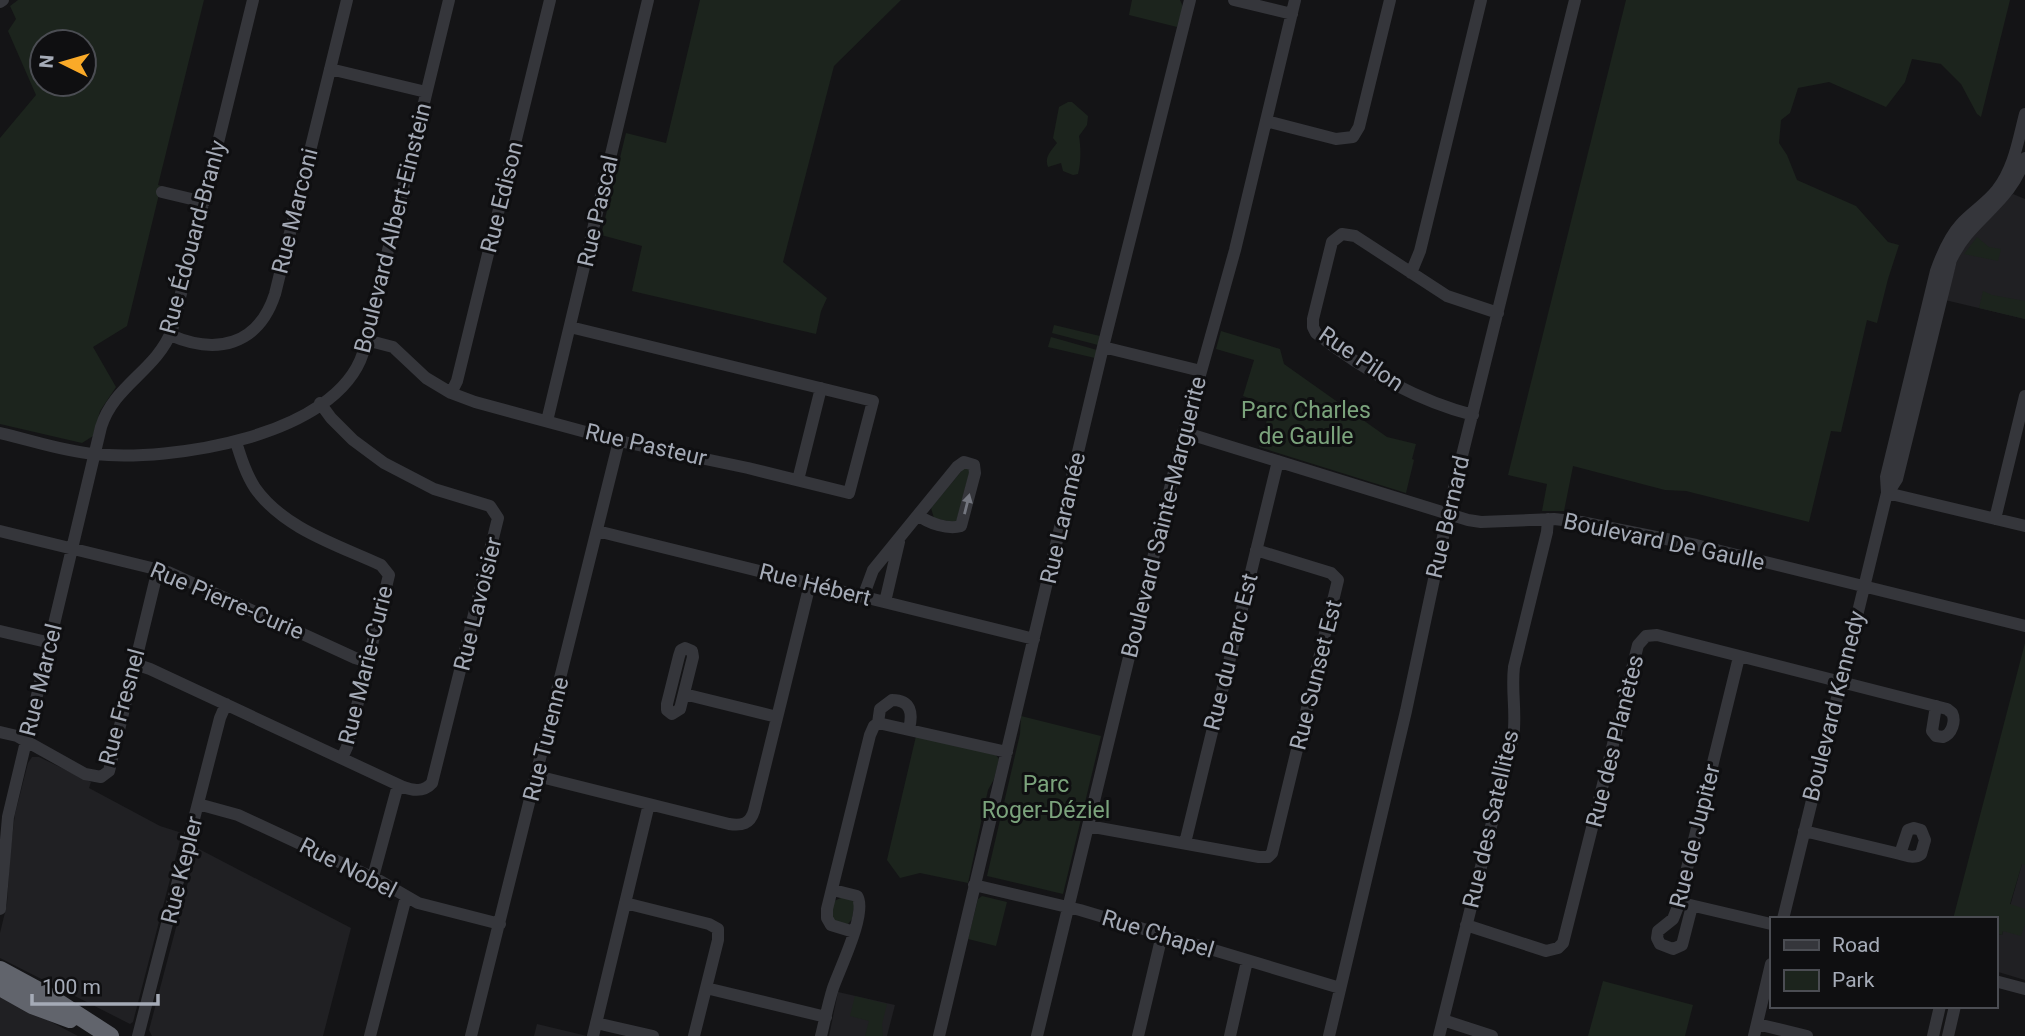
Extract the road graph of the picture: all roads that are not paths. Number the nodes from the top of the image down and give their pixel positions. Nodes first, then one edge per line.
1 (253, 0) edge
2 (347, 0) edge
3 (449, 0) edge
4 (550, 0) edge
5 (648, 0) edge
6 (1190, 0) edge
7 (1234, 0) edge
8 (1295, 0) edge
9 (1390, 0) edge
10 (1481, 0) edge
11 (1576, 0) edge
12 (1292, 14) junction
13 (330, 69) junction
14 (426, 92) junction
15 (2025, 114) edge
16 (1266, 121) junction
17 (2022, 161) edge
18 (162, 192) dead end
19 (204, 202) junction
20 (1411, 273) junction
21 (1498, 313) junction
22 (570, 327) junction
23 (170, 335) junction
24 (366, 340) junction
25 (1103, 347) junction
26 (1200, 371) junction
27 (821, 388) junction
28 (451, 393) junction
29 (2025, 396) edge
30 (320, 403) junction
31 (1473, 415) junction
32 (547, 421) junction
33 (1183, 432) junction
34 (0, 433) edge
35 (619, 441) junction
36 (236, 442) junction
37 (95, 454) junction
38 (1278, 461) junction
39 (798, 480) junction
40 (1888, 493) junction
41 (1448, 514) junction
42 (918, 515) junction
43 (1548, 519) junction
44 (1995, 519) junction
45 (2025, 526) edge
46 (0, 531) edge
47 (597, 531) junction
48 (900, 538) junction
49 (73, 548) junction
50 (1256, 550) junction
51 (159, 569) junction
52 (810, 584) junction
53 (1864, 587) junction
54 (863, 597) junction
55 (884, 603) junction
56 (2025, 626) edge
57 (0, 631) edge
58 (1034, 639) junction
59 (51, 643) junction
60 (1740, 657) junction
61 (368, 662) junction
62 (135, 664) junction
63 (1840, 682) junction
64 (684, 694) dead end
65 (226, 704) junction
66 (1936, 706) dead end
67 (777, 717) junction
68 (878, 723) junction
69 (909, 729) junction
70 (0, 732) edge
71 (26, 742) junction
72 (1007, 752) junction
73 (342, 758) junction
74 (537, 776) junction
75 (398, 785) junction
76 (198, 804) junction
77 (649, 804) junction
78 (1088, 826) junction
79 (3, 830) edge
80 (1804, 831) junction
81 (1185, 843) junction
82 (1900, 854) dead end
83 (373, 877) junction
84 (974, 885) junction
85 (833, 890) junction
86 (406, 897) junction
87 (625, 903) junction
88 (1068, 907) junction
89 (0, 909) edge
90 (1783, 917) edge
91 (500, 924) junction
92 (1770, 924) edge
93 (1466, 925) junction
94 (854, 932) junction
95 (1162, 935) junction
96 (1247, 961) junction
97 (1770, 968) edge
98 (0, 970) edge
99 (1997, 982) edge
100 (0, 987) edge
101 (706, 988) junction
102 (1340, 988) junction
103 (2025, 989) edge
104 (1940, 1008) edge
105 (1955, 1008) edge
106 (826, 1017) junction
107 (1443, 1020) junction
108 (596, 1023) junction
109 (1755, 1030) edge
110 (105, 1034) edge
111 (138, 1036) edge
112 (370, 1036) edge
113 (471, 1036) edge
114 (593, 1036) edge
115 (653, 1036) edge
116 (695, 1036) edge
117 (821, 1036) edge
118 (939, 1036) edge
119 (1037, 1036) edge
120 (1138, 1036) edge
121 (1230, 1036) edge
122 (1329, 1036) edge
123 (1439, 1036) edge
124 (1492, 1036) edge
125 (1807, 1036) edge
126 (1933, 1036) edge
127 (1948, 1036) edge

1 - 19 street, Rue Édouard-Branly
2 - 13 street, Rue Marconi
3 - 14 street, Boulevard Albert-Einstein
4 - 28 street, Rue Edison
5 - 22 street, Rue Pascal
6 - 25 street, Rue Laramée
7 - 12 street
8 - 12 street, Boulevard Sainte-Marguerite
9 - 16 street
10 - 20 street
11 - 21 street, Rue Bernard
12 - 16 street, Boulevard Sainte-Marguerite
13 - 14 street
13 - 23 street, Rue Marconi
14 - 24 street, Boulevard Albert-Einstein
15 - 17 street, Boulevard Kennedy
16 - 26 street, Boulevard Sainte-Marguerite
17 - 40 street, Boulevard Kennedy
18 - 19 street
19 - 23 street, Rue Édouard-Branly
20 - 21 street, Rue Pilon
20 - 31 street, Rue Pilon
21 - 31 street, Rue Bernard
22 - 27 street
22 - 32 street, Rue Pascal
23 - 37 street, Rue Édouard-Branly
24 - 28 street, Rue Pasteur
24 - 30 street, Boulevard Albert-Einstein
25 - 26 street
25 - 58 street, Rue Laramée
26 - 33 street, Boulevard Sainte-Marguerite
27 - 39 street
27 - 39 street, Rue Pasteur
28 - 32 street, Rue Pasteur
29 - 44 street
30 - 36 street, Boulevard Albert-Einstein
30 - 75 street, Rue Lavoisier
31 - 41 street, Rue Bernard
32 - 35 street, Rue Pasteur
33 - 38 street, Boulevard De Gaulle
33 - 78 street, Boulevard Sainte-Marguerite
34 - 37 street, Boulevard Albert-Einstein
35 - 39 street, Rue Pasteur
35 - 47 street, Rue Turenne
36 - 37 street, Boulevard Albert-Einstein
36 - 61 street, Rue Marie-Curie
37 - 49 street, Rue Marcel
38 - 41 street, Boulevard De Gaulle
38 - 50 street, Rue du Parc Est
40 - 44 street
40 - 53 street, Boulevard Kennedy
41 - 43 street, Boulevard De Gaulle
41 - 102 street, Rue Bernard
42 -> 42 street
42 - 48 street
43 - 53 street, Boulevard De Gaulle
43 - 93 street, Rue des Satellites
44 - 45 street
46 - 49 street, Rue Pierre-Curie
47 - 52 street, Rue Hébert
47 - 74 street, Rue Turenne
48 - 54 street
48 - 55 street
49 - 51 street, Rue Pierre-Curie
49 - 59 street, Rue Marcel
50 - 81 street, Rue du Parc Est
50 - 81 street, Rue Sunset Est
51 - 61 street, Rue Pierre-Curie
51 - 62 street, Rue Fresnel
52 - 54 street, Rue Hébert
52 - 67 street
53 - 56 street, Boulevard De Gaulle
53 - 63 street, Boulevard Kennedy
54 - 55 street, Rue Hébert
55 - 58 street, Rue Hébert
57 - 59 street
58 - 72 street, Rue Laramée
59 - 71 street, Rue Marcel
60 - 63 street, Rue des Planètes
60 - 92 street, Rue de Jupiter
60 - 93 street, Rue des Planètes
61 - 73 street, Rue Marie-Curie
62 - 65 street, Rue Lavoisier
62 - 71 street, Rue Fresnel
63 - 66 street, Rue des Planètes
63 - 80 street, Boulevard Kennedy
64 - 67 street
65 - 73 street, Rue Lavoisier
65 - 76 street, Rue Kepler
67 - 77 street
68 - 69 street
68 - 69 street
68 - 85 street
69 - 72 street
70 - 71 street, Rue Fresnel
71 - 79 street, Rue Marcel
72 - 84 street, Rue Laramée
73 - 75 street, Rue Lavoisier
74 - 77 street
74 - 91 street, Rue Turenne
75 - 83 street
76 - 83 street, Rue Nobel
76 - 111 street, Rue Kepler
77 - 87 street
78 - 81 street
78 - 88 street, Boulevard Sainte-Marguerite
79 - 89 street, Rue Marcel
80 - 82 street
80 - 90 street, Boulevard Kennedy
83 - 86 street, Rue Nobel
84 - 88 street, Rue Chapel
84 - 118 street, Rue Laramée
85 - 94 street
85 - 94 street
86 - 91 street, Rue Nobel
86 - 112 street
87 - 101 street
87 - 108 street
88 - 95 street, Rue Chapel
88 - 119 street, Boulevard Sainte-Marguerite
91 - 113 street, Rue Turenne
93 - 107 street, Rue des Satellites
94 - 106 street
95 - 96 street, Rue Chapel
95 - 120 street
96 - 102 street, Rue Chapel
96 - 121 street
97 - 109 street
98 - 110 highway
99 - 103 street
100 - 110 highway
101 - 106 street
101 - 116 street
102 - 122 street, Rue Bernard
104 - 126 street
105 - 127 street
106 - 117 street
107 - 123 street, Rue des Satellites
107 - 124 street
108 - 114 street
108 - 115 street
109 - 125 street

